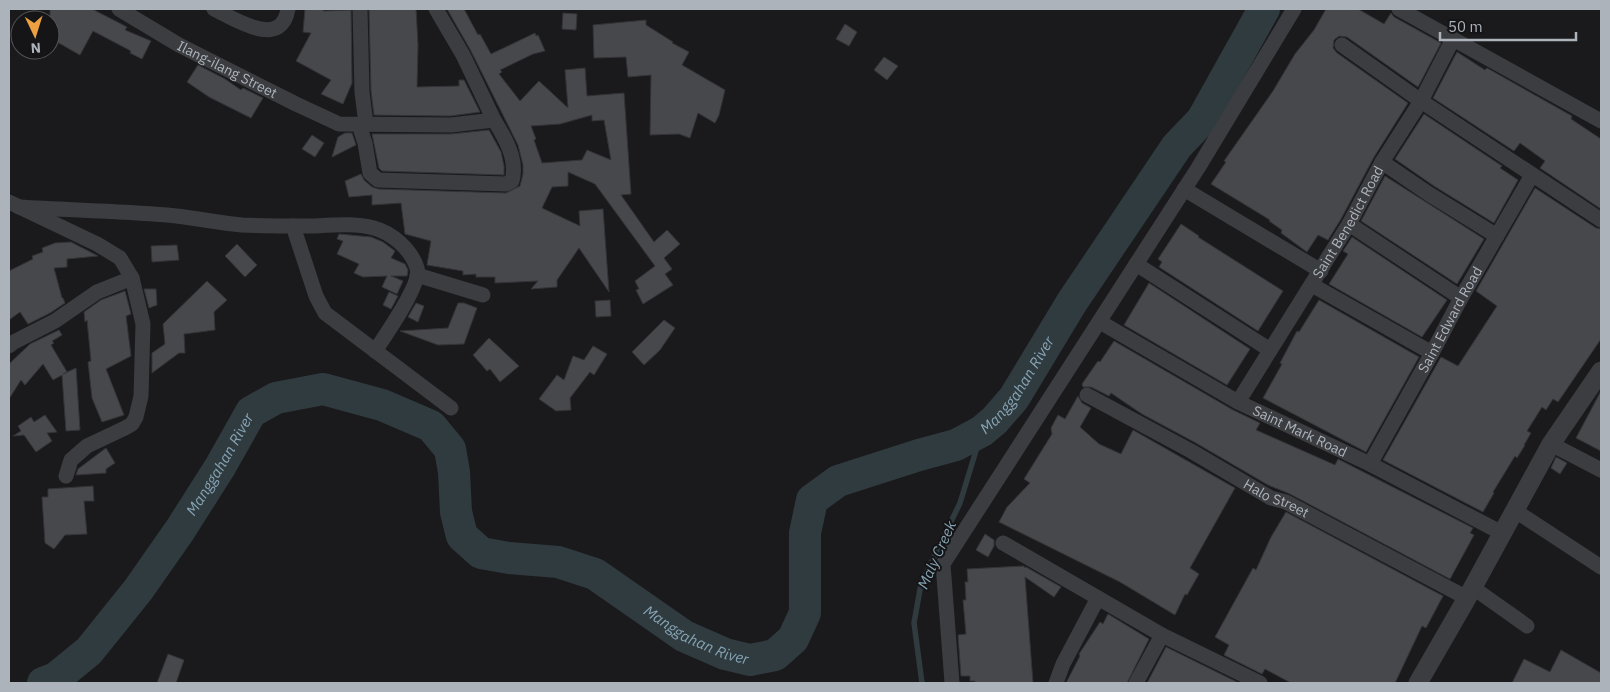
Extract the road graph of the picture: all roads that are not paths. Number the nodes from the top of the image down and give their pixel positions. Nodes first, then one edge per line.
1 (119, 9) edge
2 (214, 9) edge
3 (288, 9) edge
4 (360, 9) edge
5 (436, 9) edge
6 (1294, 9) edge
7 (1399, 9) edge
8 (1453, 39) junction
9 (1342, 45) dead end
10 (1421, 101) junction
11 (494, 120) junction
12 (1601, 122) edge
13 (366, 124) junction
14 (1382, 162) junction
15 (1532, 175) junction
16 (1184, 189) junction
17 (14, 204) edge
18 (1601, 220) edge
19 (1349, 224) junction
20 (293, 226) junction
21 (1497, 236) junction
22 (1136, 264) junction
23 (1321, 271) junction
24 (417, 274) junction
25 (132, 278) junction
26 (1312, 285) junction
27 (483, 295) dead end
28 (1461, 298) junction
29 (1100, 322) junction
30 (9, 346) edge
31 (1270, 350) junction
32 (375, 351) junction
33 (1432, 353) junction
34 (1601, 371) edge
35 (1087, 395) dead end
36 (1238, 402) junction
37 (451, 408) dead end
38 (1551, 444) junction
39 (1370, 464) junction
40 (1601, 470) edge
41 (66, 476) dead end
42 (1514, 510) junction
43 (1502, 533) junction
44 (1002, 543) dead end
45 (1601, 566) edge
46 (1470, 593) junction
47 (1098, 598) junction
48 (1527, 626) dead end
49 (1162, 635) junction
50 (952, 683) edge
51 (1056, 683) edge
52 (1136, 683) edge
53 (1260, 683) edge
54 (1418, 683) edge

1 - 13 street, Ilang-ilang Street
2 - 3 street
4 - 13 street
5 - 11 street
6 - 16 street
7 - 8 street
8 - 10 street, Saint Benedict Road
8 - 12 street
9 - 10 street
10 - 14 street, Saint Benedict Road
10 - 15 street
11 - 13 street
11 - 13 street
14 - 19 street, Saint Benedict Road
14 - 21 street
15 - 18 street
15 - 21 street, Saint Edward Road
16 - 22 street
16 - 23 street
17 - 20 street
17 - 25 street
19 - 23 street, Saint Benedict Road
19 - 28 street
20 - 24 street
20 - 32 street
21 - 28 street, Saint Edward Road
22 - 29 street
22 - 31 street
23 - 26 street, Saint Benedict Road
24 - 27 street
24 - 32 street
25 - 30 street
25 - 41 street
26 - 31 street, Saint Benedict Road
26 - 33 street
28 - 33 street, Saint Edward Road
29 - 36 street, Saint Mark Road
29 - 50 street
31 - 36 street, Saint Benedict Road
32 - 37 street
33 - 39 street, Saint Edward Road
34 - 38 street
35 - 46 street, Halo Street
36 - 39 street, Saint Mark Road
38 - 40 street
38 - 42 street
39 - 43 street, Saint Mark Road
42 - 43 street
42 - 45 street
43 - 46 street
44 - 47 street
46 - 48 street, Halo Street
46 - 54 street
47 - 49 street
47 - 51 street
49 - 52 street
49 - 53 street

